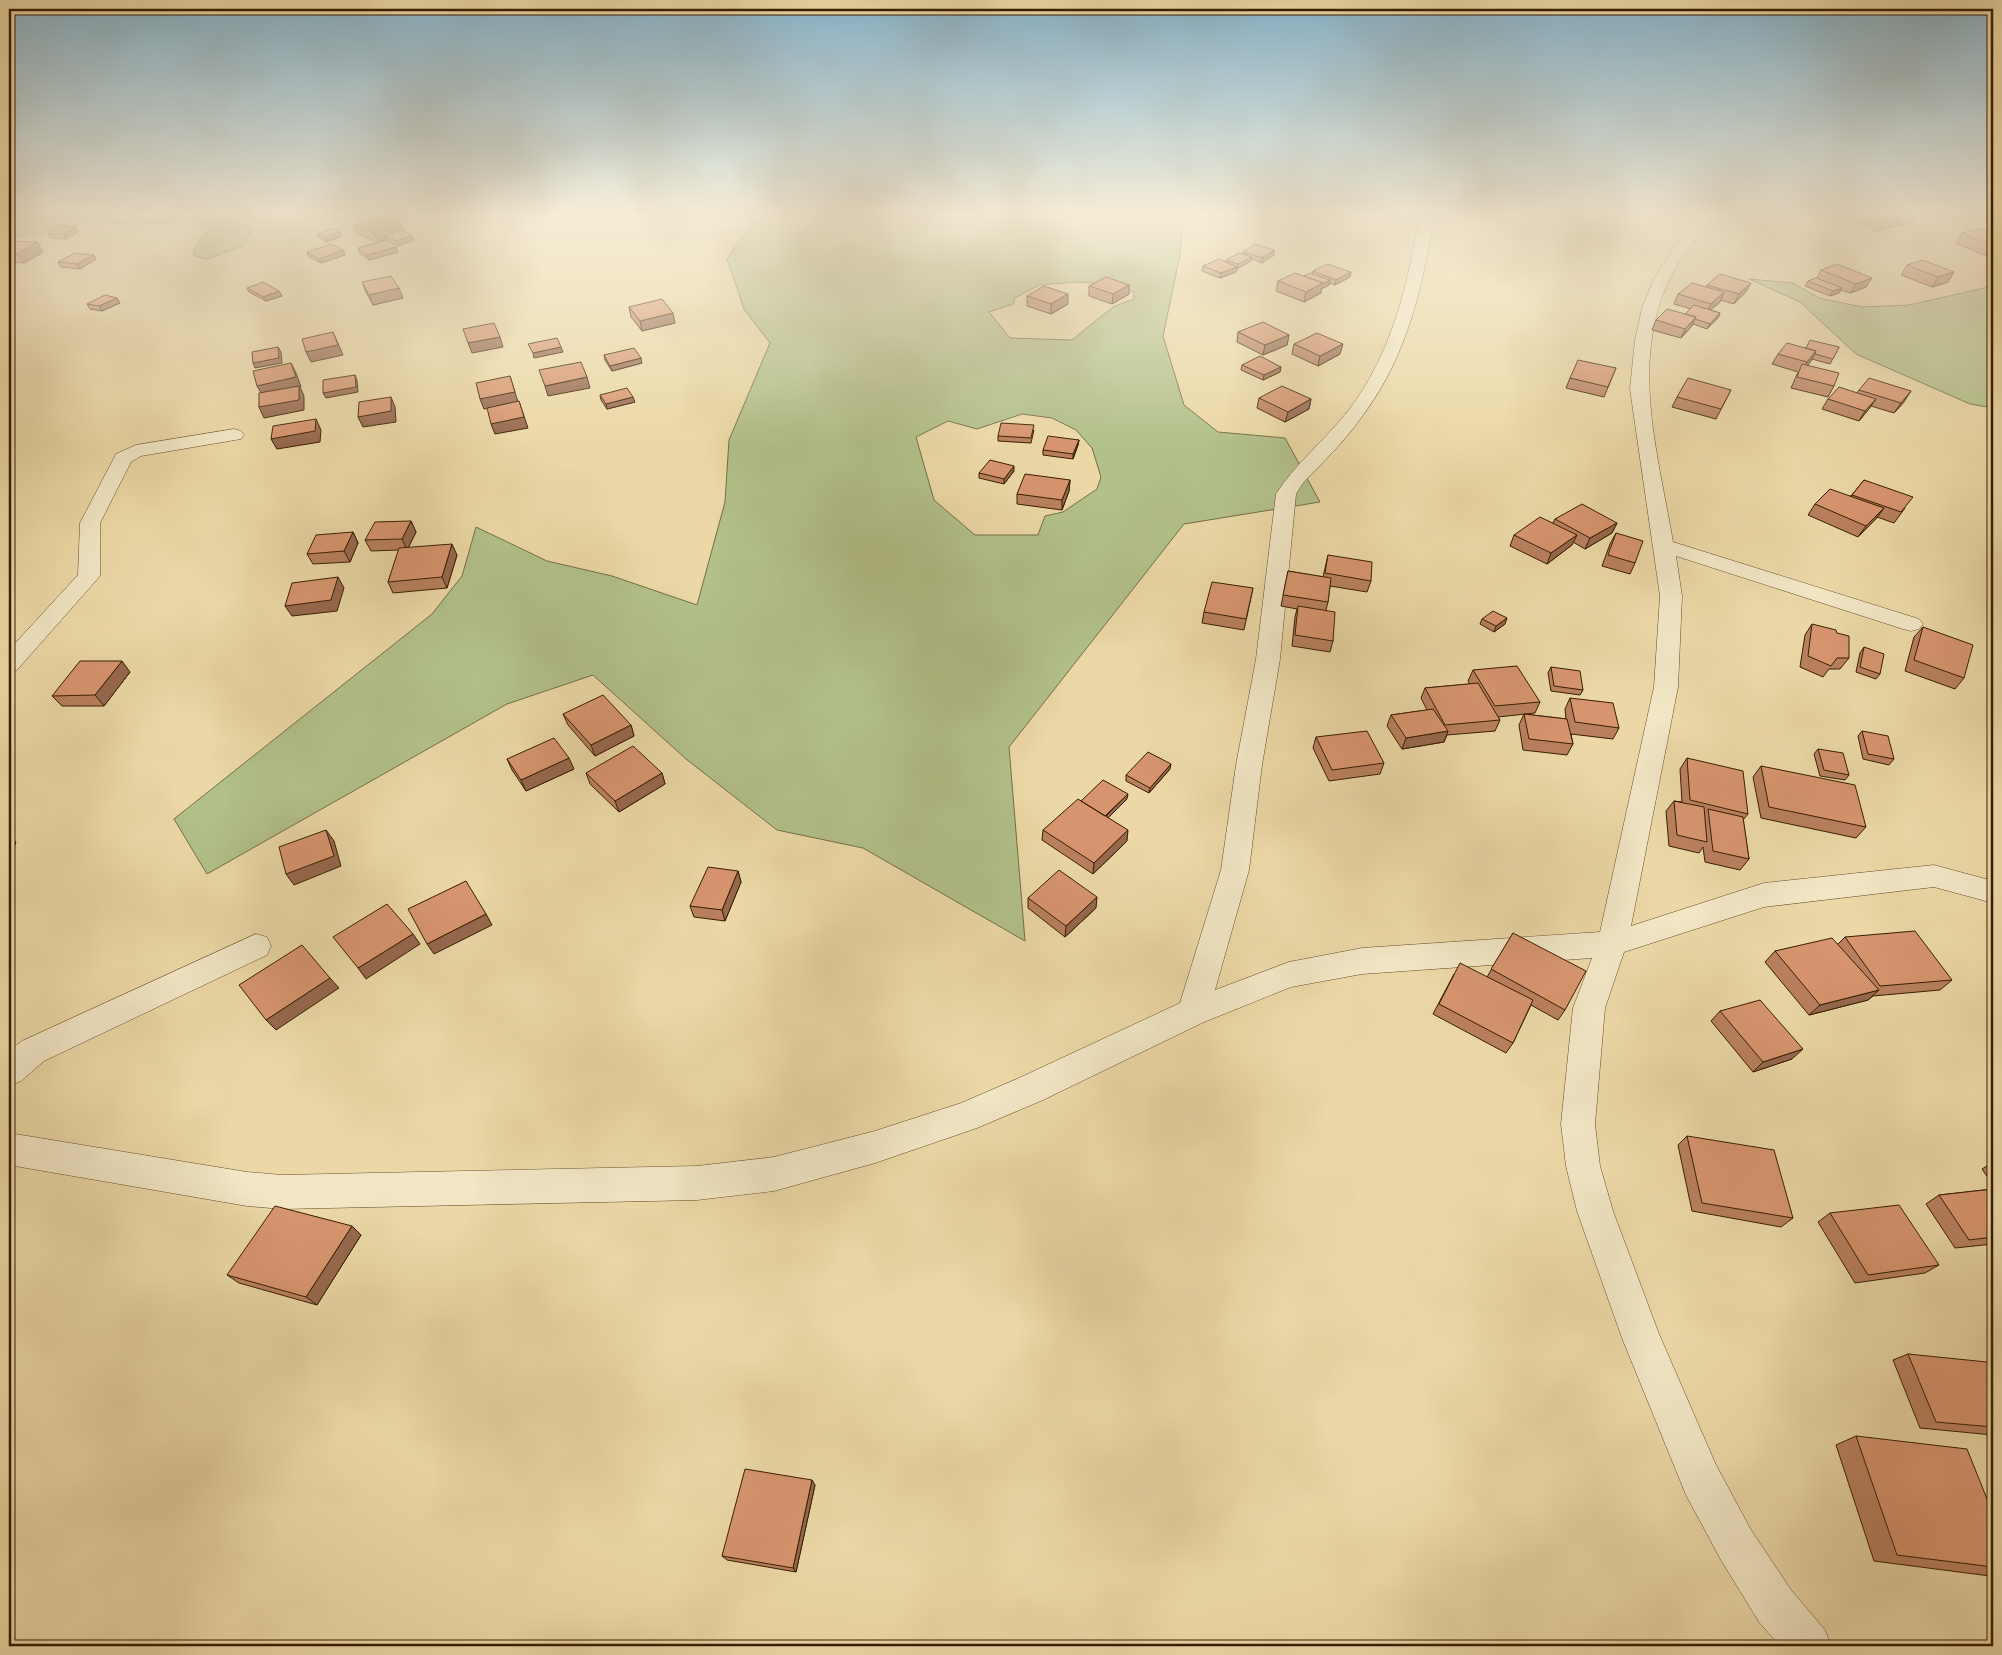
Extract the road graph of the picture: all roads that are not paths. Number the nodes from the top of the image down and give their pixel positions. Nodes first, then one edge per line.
1 (1412, 290) edge
2 (1659, 290) edge
3 (234, 435) dead end
4 (1665, 546) junction
5 (1911, 624) dead end
6 (9, 664) edge
7 (1993, 892) edge
8 (1612, 944) junction
9 (256, 946) dead end
10 (1193, 1012) junction
11 (9, 1071) edge
12 (9, 1149) edge
13 (1809, 1646) edge

1 - 10 street
2 - 4 street
3 - 6 street
4 - 5 street
4 - 8 street
7 - 8 street
8 - 10 street
8 - 13 street
9 - 11 street
10 - 12 street

